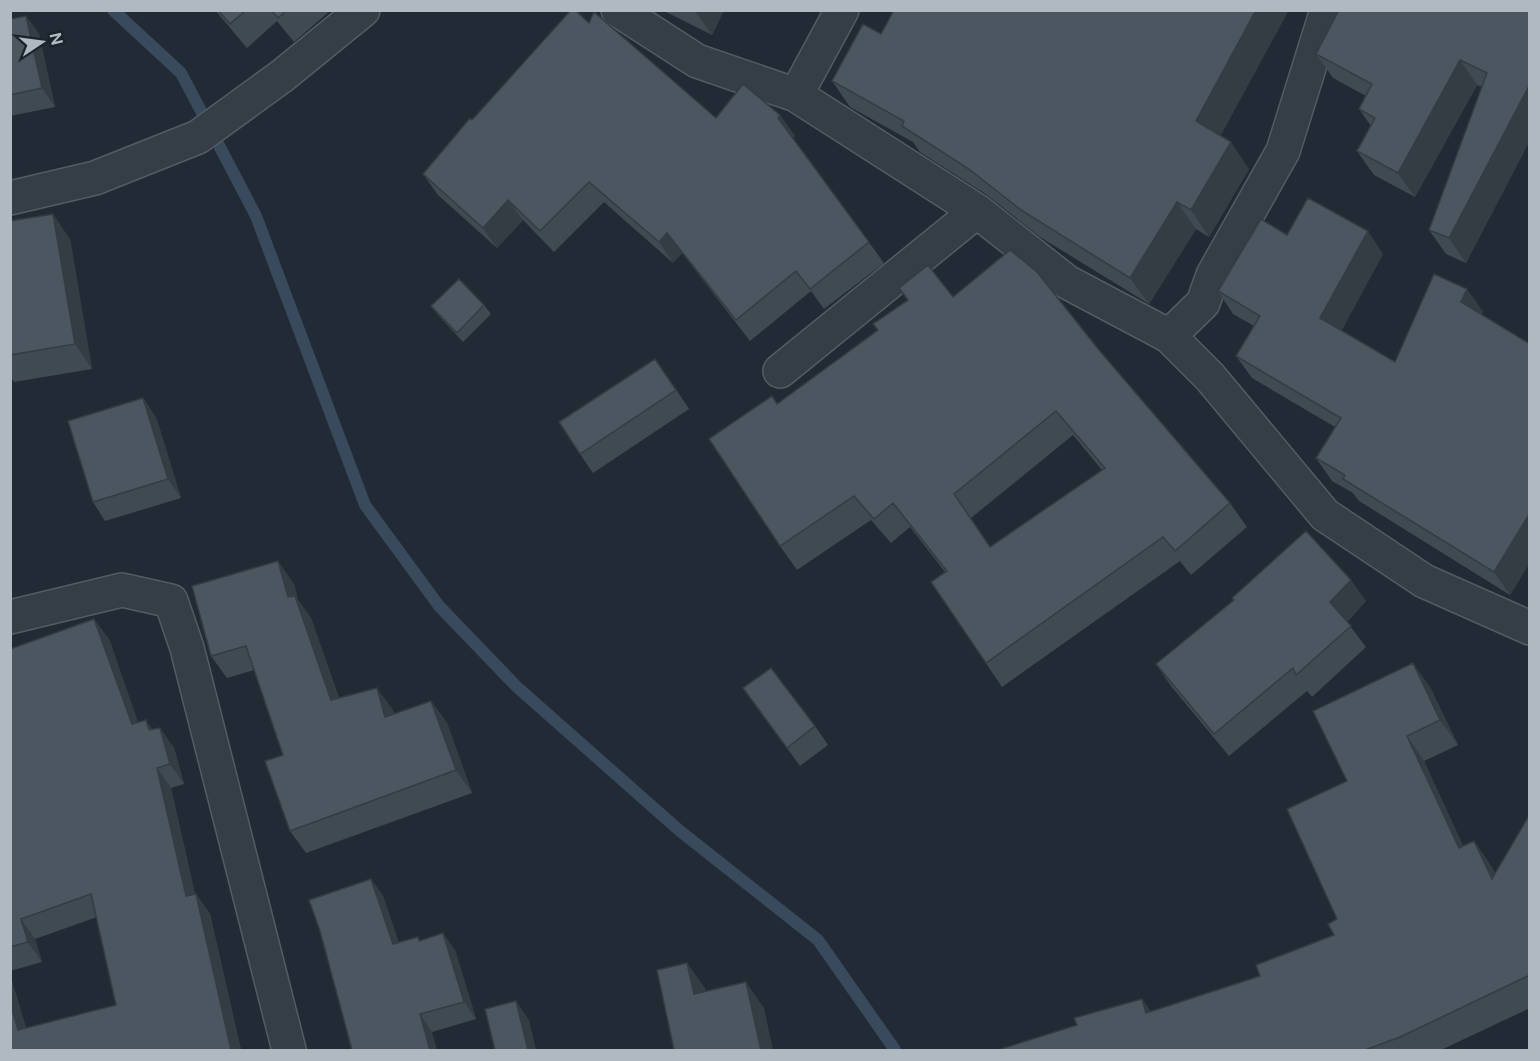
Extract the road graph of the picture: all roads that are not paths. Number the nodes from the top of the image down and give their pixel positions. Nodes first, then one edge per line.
1 (363, 10) edge
2 (618, 10) edge
3 (842, 10) edge
4 (1327, 10) edge
5 (796, 95) junction
6 (10, 198) edge
7 (977, 211) junction
8 (1169, 336) junction
9 (780, 371) dead end
10 (10, 617) edge
11 (1530, 628) edge
12 (289, 1050) edge

1 - 6 street
2 - 5 street
3 - 5 street
4 - 8 street
5 - 7 street
7 - 8 street
7 - 9 street
8 - 11 street
10 - 12 street

